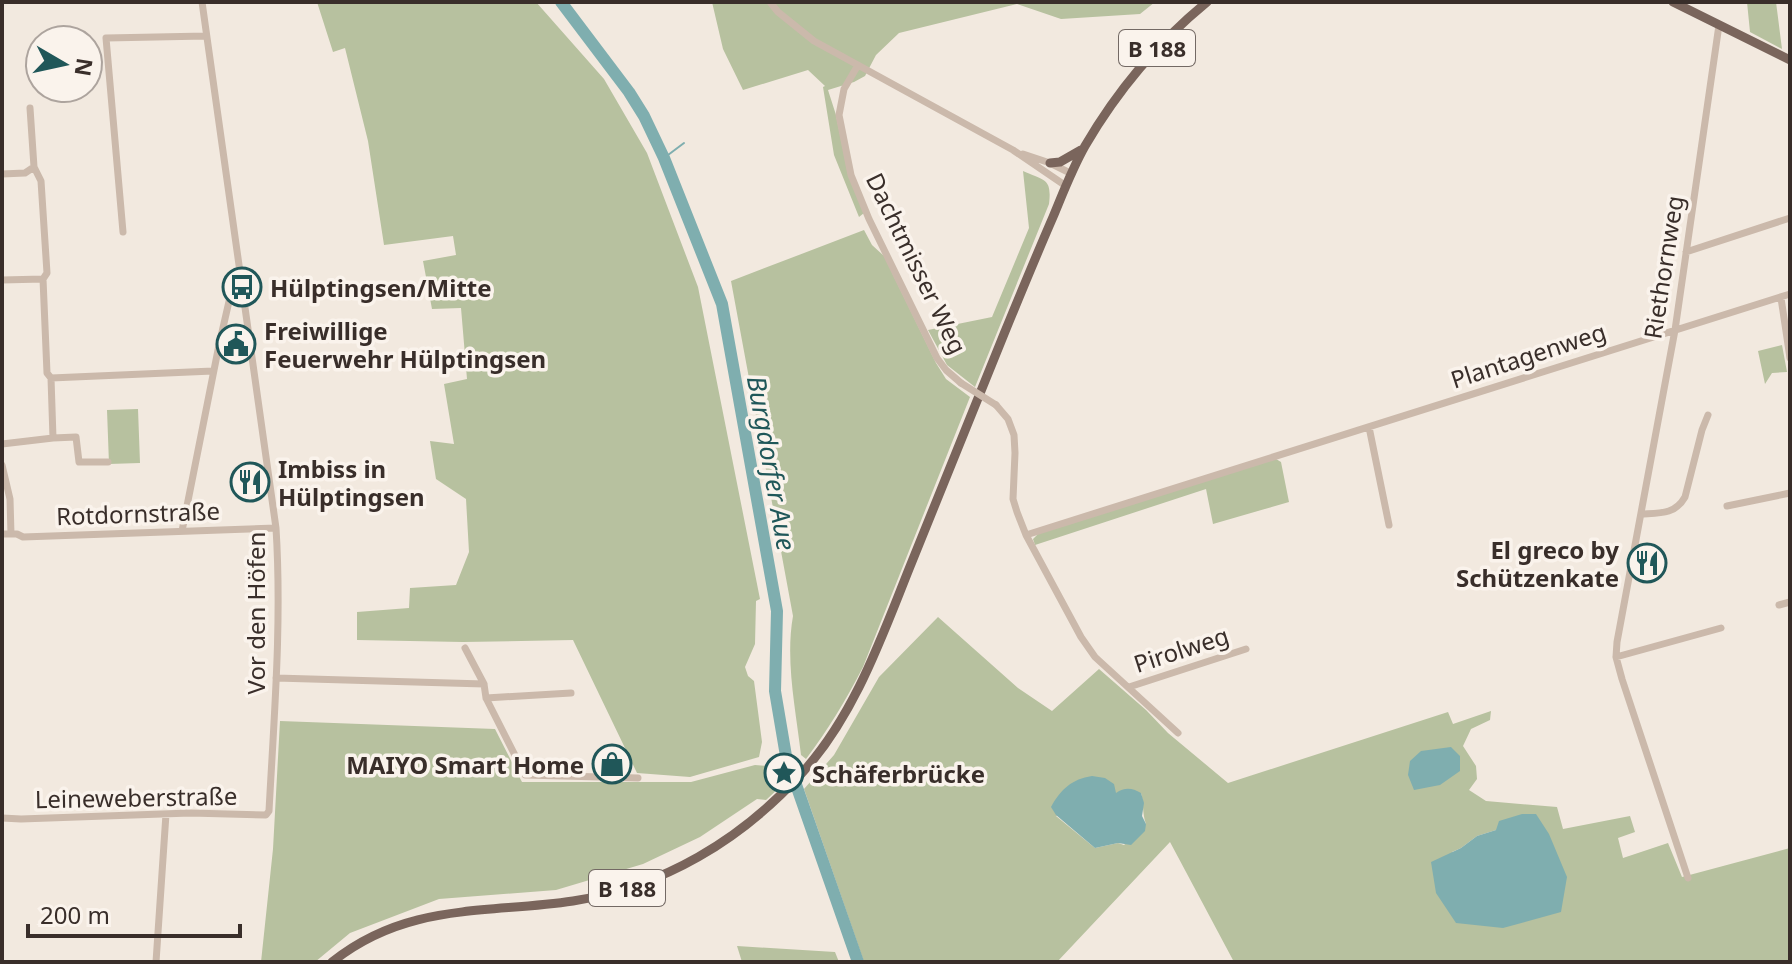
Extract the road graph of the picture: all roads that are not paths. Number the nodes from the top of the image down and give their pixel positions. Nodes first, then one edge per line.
1 (202, 2) edge
2 (770, 2) edge
3 (1207, 2) edge
4 (1674, 2) edge
5 (1719, 25) junction
6 (206, 36) junction
7 (1790, 60) edge
8 (858, 65) junction
9 (30, 108) dead end
10 (1084, 148) junction
11 (1013, 150) junction
12 (1050, 163) junction
13 (34, 167) junction
14 (2, 174) edge
15 (1072, 174) junction
16 (1066, 186) junction
17 (1790, 218) edge
18 (123, 232) dead end
19 (1686, 252) junction
20 (43, 279) junction
21 (241, 279) junction
22 (2, 280) edge
23 (1790, 294) edge
24 (1781, 298) junction
25 (1675, 330) junction
26 (1790, 358) edge
27 (213, 371) junction
28 (51, 378) junction
29 (1708, 415) dead end
30 (1369, 427) junction
31 (53, 438) junction
32 (2, 444) edge
33 (108, 462) dead end
34 (2, 465) edge
35 (1790, 493) edge
36 (6, 499) edge
37 (1727, 506) dead end
38 (1641, 514) junction
39 (1389, 525) dead end
40 (276, 528) junction
41 (182, 531) junction
42 (6, 534) edge
43 (1026, 535) junction
44 (1790, 602) edge
45 (1779, 605) dead end
46 (1721, 628) dead end
47 (465, 648) dead end
48 (1246, 649) dead end
49 (1616, 657) junction
50 (276, 678) junction
51 (484, 684) junction
52 (1129, 687) junction
53 (571, 693) dead end
54 (486, 698) junction
55 (1178, 733) dead end
56 (638, 778) dead end
57 (269, 811) joint
58 (166, 814) junction
59 (2, 818) edge
60 (1688, 878) dead end
61 (156, 962) edge
62 (332, 962) edge

1 - 6 street, Vor den Höfen
2 - 8 street
3 - 10 main road, B 188
4 - 5 main road
5 - 7 main road
5 - 19 street, Riethornweg
6 - 18 street
6 - 21 street, Vor den Höfen
8 - 11 street
8 - 43 street, Dachtmisser Weg, bridge
9 - 13 street
10 - 12 main road
10 - 15 main road, B 188
11 - 12 street
11 - 16 street
12 - 15 street
13 - 14 street
13 - 20 street
15 - 16 main road, B 188
16 - 62 main road, B 188
17 - 19 street
19 - 25 street, Riethornweg
20 - 22 street
20 - 28 street
21 - 27 street
21 - 40 street, Vor den Höfen
23 - 24 street, Plantagenweg
24 - 25 street, Plantagenweg
24 - 26 street
25 - 30 street, Plantagenweg
25 - 38 street, Riethornweg
27 - 28 street
27 - 41 street
28 - 31 street
29 - 38 street
30 - 39 street
30 - 43 street, Plantagenweg
31 - 32 street
31 - 33 street
34 - 36 street
35 - 37 street
36 - 42 street
38 - 49 street, Riethornweg
40 - 41 street, Rotdornstraße
40 - 50 street, Vor den Höfen
41 - 42 street, Rotdornstraße
43 - 52 street, Dachtmisser Weg
44 - 45 street
46 - 49 street
47 - 51 street
48 - 52 street, Pirolweg
49 - 60 street, Riethornweg
50 - 51 street
50 - 57 street, Vor den Höfen
51 - 54 street
52 - 55 street, Dachtmisser Weg
53 - 54 street
54 - 56 street
57 - 58 street, Leineweberstraße
58 - 59 street, Leineweberstraße
58 - 61 street

